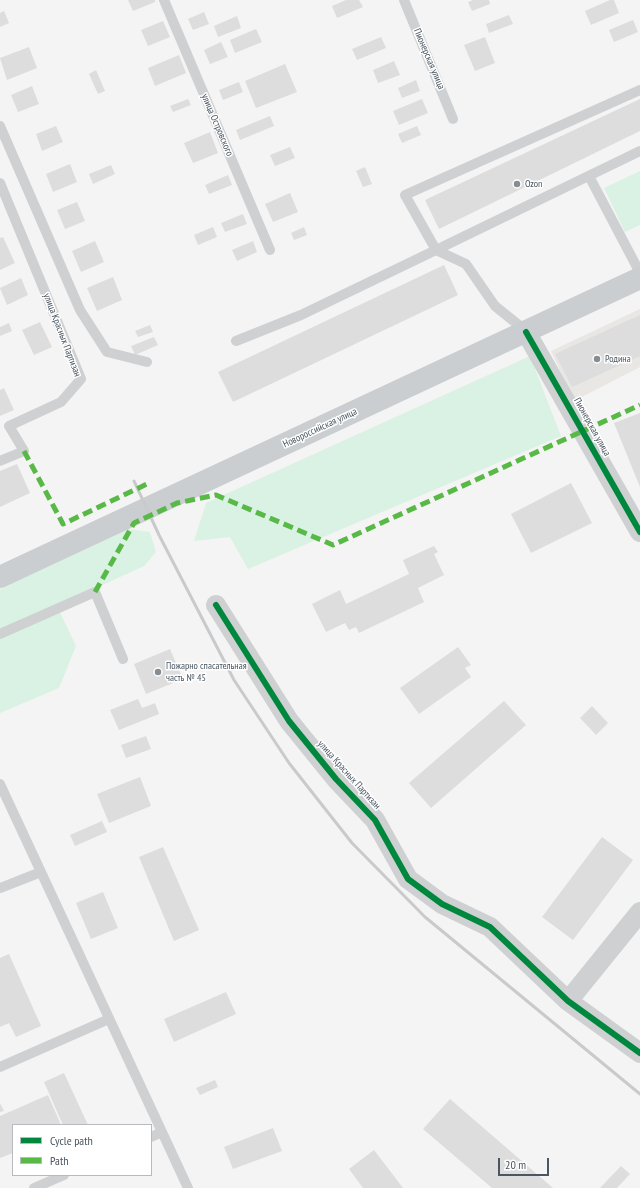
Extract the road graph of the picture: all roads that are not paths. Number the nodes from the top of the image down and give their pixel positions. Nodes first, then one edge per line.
1 (164, 0) edge
2 (404, 0) edge
3 (640, 90) edge
4 (453, 119) dead end
5 (0, 126) edge
6 (640, 151) edge
7 (589, 176) junction
8 (0, 183) edge
9 (270, 250) dead end
10 (436, 250) junction
11 (640, 273) edge
12 (640, 278) edge
13 (526, 332) junction
14 (236, 341) dead end
15 (147, 362) dead end
16 (0, 461) edge
17 (640, 532) edge
18 (0, 577) edge
19 (216, 604) dead end
20 (0, 634) edge
21 (123, 659) dead end
22 (0, 784) edge
23 (41, 872) junction
24 (0, 888) edge
25 (640, 912) edge
26 (568, 1001) junction
27 (110, 1019) junction
28 (640, 1053) edge
29 (0, 1067) edge
30 (162, 1132) junction
31 (152, 1137) edge
32 (62, 1176) edge
33 (34, 1188) edge
34 (188, 1188) edge

1 - 9 lane, улица Островского
2 - 4 lane, Пионерская улица
3 - 10 lane
5 - 15 lane
6 - 7 lane
7 - 10 lane
7 - 11 lane
8 - 16 lane, улица Красных Партизан
10 - 13 lane
10 - 14 lane
12 - 13 main road, Новороссийская улица
13 - 17 street, Пионерская улица
13 - 18 main road, Новороссийская улица
19 - 26 street, улица Красных Партизан
20 - 21 lane
22 - 23 lane
23 - 24 lane
23 - 27 lane
25 - 26 street
26 - 28 street, улица Красных Партизан
27 - 29 lane
27 - 30 lane
30 - 31 lane
30 - 34 lane
32 - 33 lane

